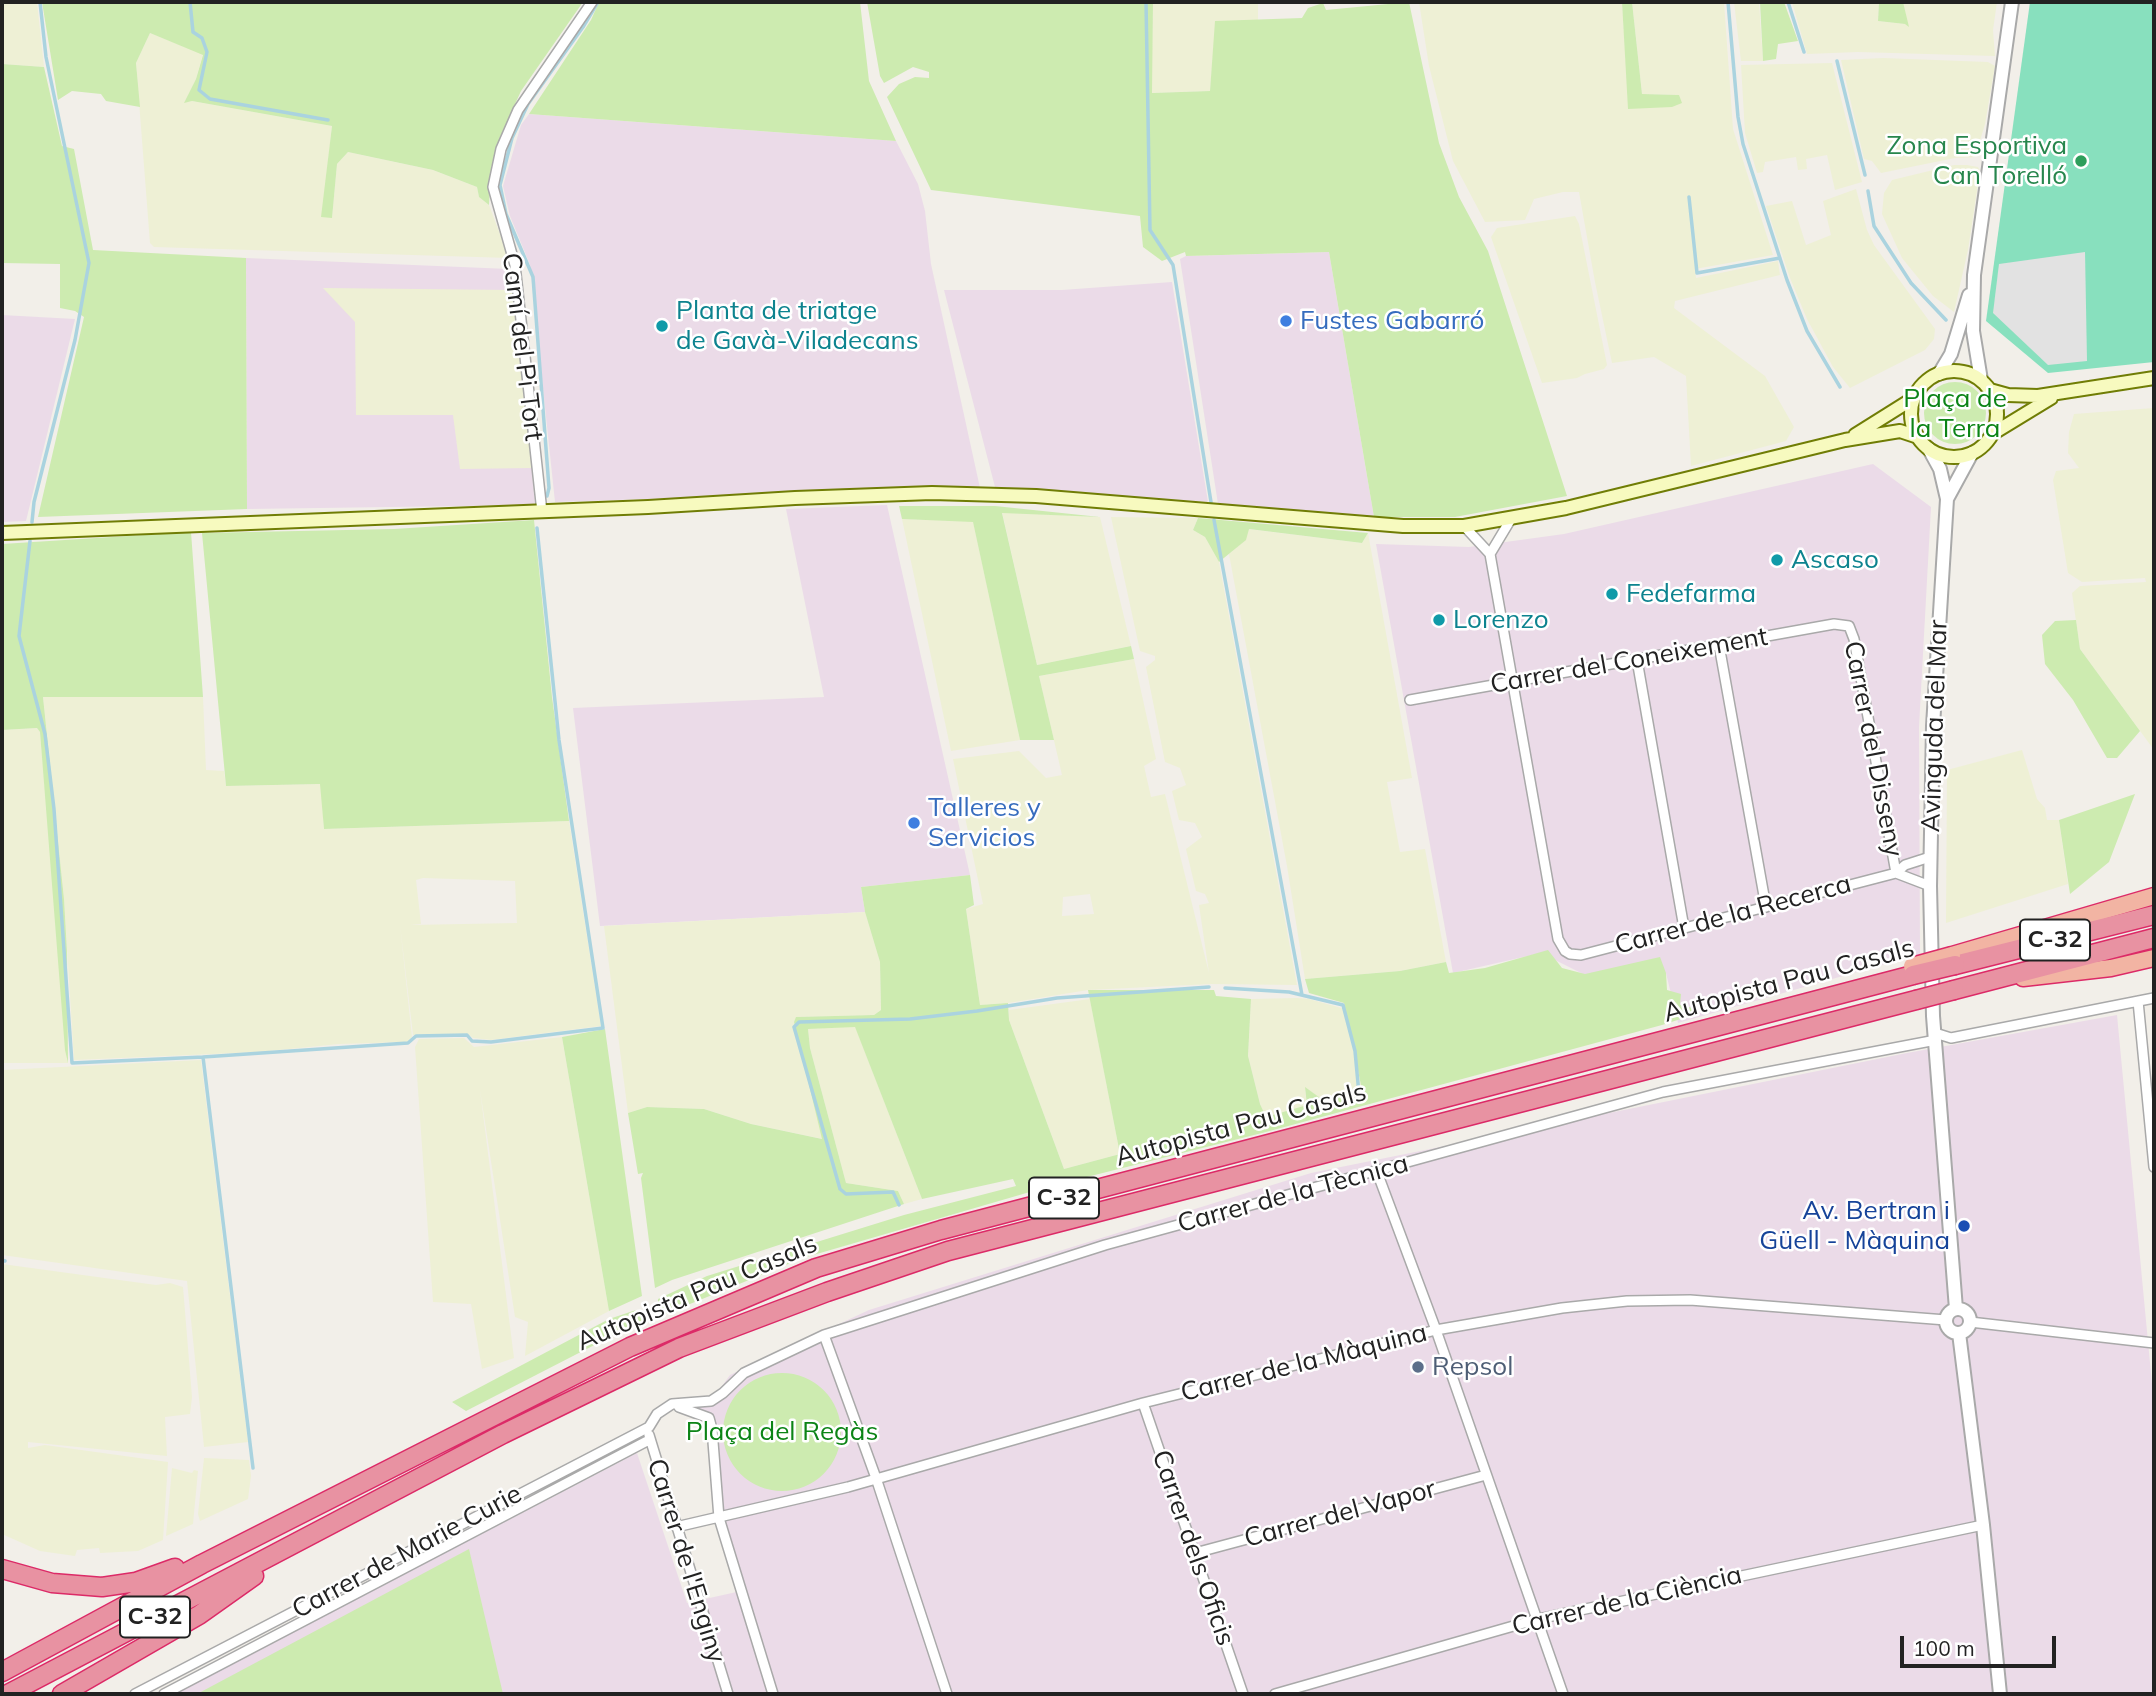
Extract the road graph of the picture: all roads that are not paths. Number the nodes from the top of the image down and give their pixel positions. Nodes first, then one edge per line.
1 (592, 2) edge
2 (2012, 2) edge
3 (1975, 275) junction
4 (1939, 374) junction
5 (2154, 379) edge
6 (1981, 380) junction
7 (1990, 390) junction
8 (2061, 393) junction
9 (1914, 398) junction
10 (1992, 435) junction
11 (1918, 437) junction
12 (1845, 440) junction
13 (1929, 449) junction
14 (1972, 453) junction
15 (1947, 499) junction
16 (542, 512) junction
17 (1511, 519) junction
18 (1464, 526) junction
19 (2, 533) edge
20 (1490, 554) junction
21 (1849, 626) joint
22 (1719, 645) junction
23 (1637, 660) junction
24 (1513, 682) junction
25 (1410, 700) dead end
26 (1930, 857) junction
27 (1896, 873) junction
28 (1930, 886) junction
29 (2154, 896) edge
30 (1766, 907) junction
31 (2154, 915) edge
32 (1684, 928) junction
33 (2154, 938) edge
34 (2154, 958) edge
35 (1954, 960) junction
36 (1972, 985) junction
37 (2154, 998) edge
38 (2138, 1001) junction
39 (1935, 1036) junction
40 (2154, 1167) edge
41 (1377, 1172) junction
42 (1956, 1309) junction
43 (1946, 1320) junction
44 (1970, 1322) junction
45 (1436, 1330) junction
46 (1959, 1333) junction
47 (824, 1335) junction
48 (2154, 1343) edge
49 (1143, 1403) junction
50 (672, 1404) junction
51 (649, 1427) junction
52 (649, 1440) junction
53 (1486, 1475) junction
54 (876, 1478) junction
55 (719, 1518) junction
56 (1983, 1525) junction
57 (676, 1527) junction
58 (302, 1541) junction
59 (1195, 1553) junction
60 (202, 1564) junction
61 (2, 1569) edge
62 (1538, 1619) junction
63 (2, 1672) edge
64 (8, 1694) edge
65 (62, 1694) edge
66 (135, 1694) edge
67 (164, 1694) edge
68 (728, 1694) edge
69 (773, 1694) edge
70 (947, 1694) edge
71 (1243, 1694) edge
72 (1275, 1694) edge
73 (1563, 1694) edge
74 (2000, 1694) edge

1 - 16 street, Camí del Pi Tort
2 - 3 street
3 - 4 street
3 - 6 street
4 - 6 main road
4 - 9 main road
5 - 8 main road
6 - 7 main road
7 - 8 main road
7 - 10 main road
8 - 10 main road
9 - 11 main road
9 - 12 main road
10 - 14 main road
11 - 12 main road
11 - 13 main road
12 - 17 main road
13 - 14 main road
13 - 15 street, Avinguda del Mar
14 - 15 street, Avinguda del Mar
15 - 26 street, Avinguda del Mar
16 - 18 main road
16 - 19 main road
17 - 18 main road
17 - 20 street
18 - 20 street
20 - 24 street
21 - 22 street, Carrer del Coneixement
21 - 27 street, Carrer del Disseny
22 - 23 street, Carrer del Coneixement
22 - 30 street
23 - 24 street, Carrer del Coneixement
23 - 32 street
24 - 25 street, Carrer del Coneixement
24 - 32 street, Carrer de la Recerca
26 - 27 street, Carrer de la Recerca
26 - 28 street, Avinguda del Mar
27 - 28 street
27 - 30 street, Carrer de la Recerca
28 - 39 street, Avinguda del Mar
29 - 35 highway
30 - 32 street, Carrer de la Recerca
31 - 35 highway, Autopista Pau Casals / C-32
33 - 36 highway, Autopista Pau Casals / C-32
34 - 36 highway
35 - 60 highway, Autopista Pau Casals / C-32, bridge
36 - 58 highway, Autopista Pau Casals / C-32, bridge
37 - 38 street, Carrer de la Tècnica
38 - 39 street, Carrer de la Tècnica
38 - 40 street
39 - 41 street, Carrer de la Tècnica
39 - 42 street, Avinguda del Mar
41 - 45 street
41 - 47 street, Carrer de la Tècnica
42 - 43 street
42 - 44 street
43 - 45 street, Carrer de la Màquina
43 - 46 street
44 - 46 street
44 - 48 street
45 - 49 street, Carrer de la Màquina
45 - 53 street
46 - 56 street
47 - 50 street, Carrer de la Tècnica
47 - 54 street
49 - 54 street, Carrer de la Màquina
49 - 59 street, Carrer dels Oficis
50 - 51 street, Carrer de Marie Curie
50 - 55 street, Carrer de l'Enginy
51 - 52 street, Carrer de l'Enginy
51 - 66 street, Carrer de Marie Curie
52 - 57 street, Carrer de l'Enginy
52 - 67 street, Carrer de Marie Curie
53 - 59 street, Carrer del Vapor
53 - 62 street
54 - 55 street, Carrer de la Màquina
54 - 70 street
55 - 57 street, Carrer de la Màquina
55 - 69 street, Carrer de l'Enginy
56 - 62 street, Carrer de la Ciència
56 - 74 street
57 - 68 street, Carrer de l'Enginy
58 - 64 highway, Autopista Pau Casals / C-32
58 - 65 highway
59 - 71 street, Carrer dels Oficis
60 - 61 highway
60 - 63 highway, Autopista Pau Casals / C-32
62 - 72 street, Carrer de la Ciència
62 - 73 street

